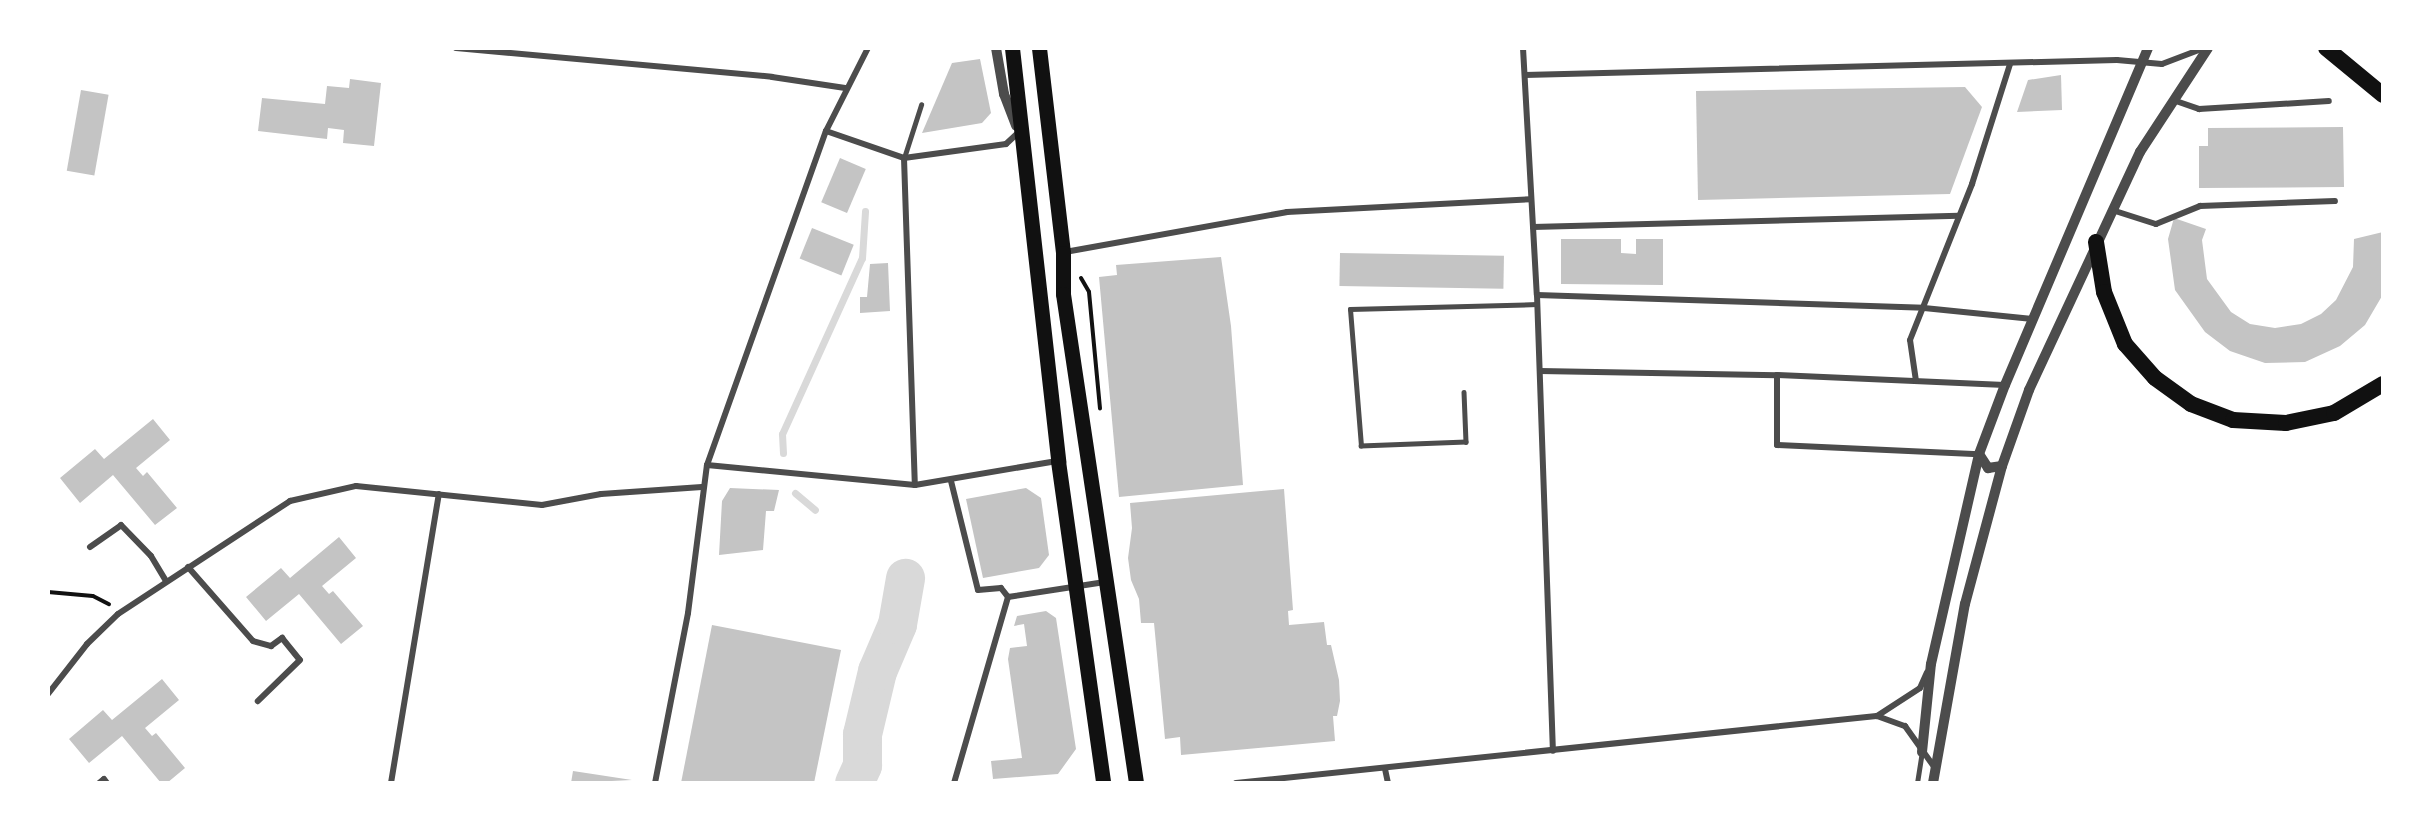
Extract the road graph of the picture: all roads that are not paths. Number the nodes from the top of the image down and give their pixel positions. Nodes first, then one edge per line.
1 (456, 48) edge
2 (868, 48) edge
3 (996, 48) edge
4 (1012, 48) edge
5 (1039, 48) edge
6 (1523, 48) edge
7 (2206, 48) edge
8 (2326, 48) edge
9 (2148, 53) edge
10 (2010, 64) junction
11 (1525, 75) junction
12 (845, 88) junction
13 (2383, 95) edge
14 (2173, 100) junction
15 (2329, 101) dead end
16 (921, 105) dead end
17 (826, 131) junction
18 (1019, 132) junction
19 (904, 158) junction
20 (1531, 199) junction
21 (2335, 201) dead end
22 (2112, 210) junction
23 (1959, 216) junction
24 (1533, 227) junction
25 (2096, 242) junction
26 (1063, 253) junction
27 (1537, 295) junction
28 (1537, 304) junction
29 (1923, 308) junction
30 (2032, 319) junction
31 (1539, 371) junction
32 (1777, 375) junction
33 (1916, 381) junction
34 (2383, 384) edge
35 (2005, 385) junction
36 (1464, 392) dead end
37 (1979, 454) junction
38 (1058, 461) junction
39 (706, 465) junction
40 (2002, 466) junction
41 (951, 481) junction
42 (915, 485) junction
43 (702, 487) junction
44 (437, 494) junction
45 (90, 547) dead end
46 (188, 567) junction
47 (166, 581) junction
48 (1105, 582) junction
49 (1076, 587) junction
50 (1008, 597) junction
51 (1931, 664) junction
52 (48, 694) edge
53 (258, 701) dead end
54 (1877, 716) junction
55 (1553, 751) junction
56 (1922, 752) junction
57 (1935, 768) junction
58 (1385, 769) junction
59 (99, 783) edge
60 (107, 783) edge
61 (391, 783) edge
62 (655, 783) edge
63 (954, 783) edge
64 (1103, 783) edge
65 (1136, 783) edge
66 (1236, 783) edge
67 (1388, 783) edge
68 (1917, 783) edge
69 (1933, 783) edge

1 - 12 street
2 - 12 street
3 - 18 street
4 - 18 highway
5 - 26 highway
6 - 11 street
7 - 9 street
7 - 14 street
8 - 13 highway
9 - 10 street
9 - 30 street
10 - 11 street
10 - 23 street
11 - 20 street
12 - 17 street
14 - 15 street
14 - 22 street
16 - 19 lane
17 - 19 street
17 - 39 street
18 - 19 street
18 - 38 highway
19 - 42 street
20 - 24 street
20 - 26 street
21 - 22 street
22 - 25 street
23 - 24 street
23 - 29 street
24 - 27 street
25 - 34 highway
25 - 40 street
26 - 48 highway
27 - 28 street
27 - 29 street
28 - 31 street
28 - 36 lane
29 - 30 street
29 - 33 street
30 - 35 street
31 - 32 street
31 - 55 street
32 - 33 street
32 - 37 street
33 - 35 street
35 - 37 street
37 - 40 street
37 - 51 street
38 - 41 street
38 - 49 highway
39 - 42 street
39 - 43 street
40 - 57 street
41 - 42 street
41 - 50 street
43 - 44 street
43 - 62 street
44 - 46 street
44 - 61 street
45 - 47 street
46 - 47 street
46 - 53 street
47 - 52 street
48 - 49 street
48 - 65 highway
49 - 50 street
49 - 64 highway
50 - 63 street
51 - 54 street
51 - 56 street
54 - 55 street
54 - 56 street
55 - 58 street
56 - 57 street
56 - 68 lane
57 - 69 street
58 - 66 street
58 - 67 street
59 - 60 street

